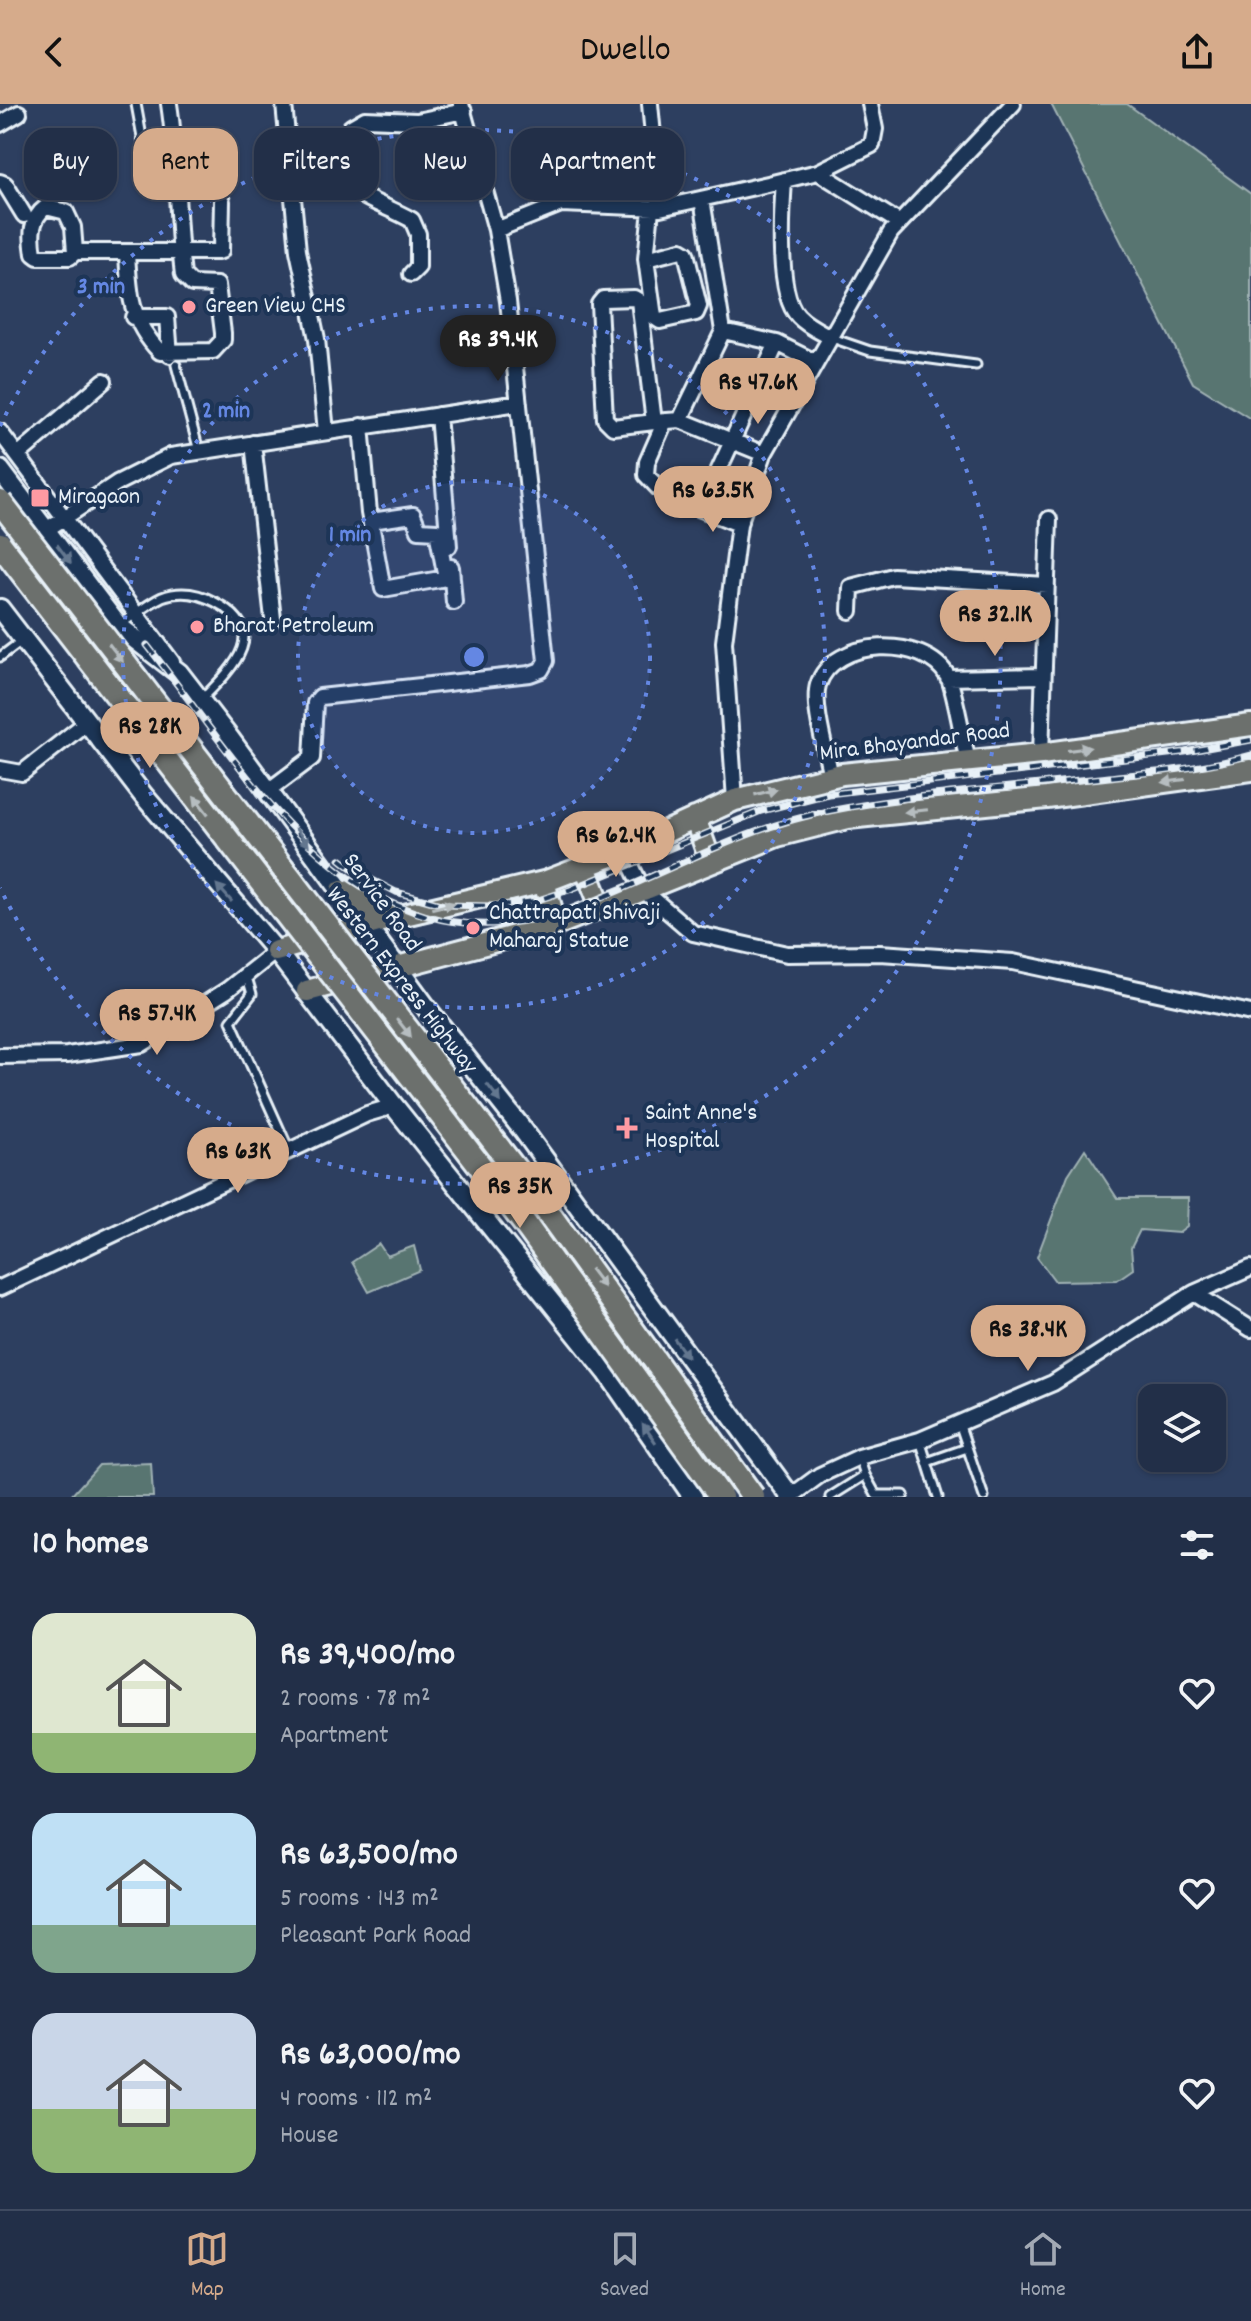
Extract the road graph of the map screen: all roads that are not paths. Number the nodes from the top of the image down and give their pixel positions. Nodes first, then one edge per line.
1 (136, 104) edge
2 (169, 104) edge
3 (284, 104) edge
4 (650, 104) edge
5 (870, 104) edge
6 (1013, 104) edge
7 (462, 108) edge
8 (19, 113) dead end
9 (0, 124) edge
10 (140, 128) edge
11 (173, 128) edge
12 (818, 172) junction
13 (784, 180) junction
14 (0, 182) edge
15 (702, 199) junction
16 (178, 200) edge
17 (222, 201) dead end
18 (655, 208) junction
19 (24, 215) dead end
20 (900, 223) junction
21 (496, 230) junction
22 (75, 252) dead end
23 (127, 252) junction
24 (180, 252) junction
25 (646, 259) junction
26 (411, 274) dead end
27 (133, 317) junction
28 (723, 331) junction
29 (830, 337) junction
30 (777, 343) junction
31 (173, 360) junction
32 (815, 362) junction
33 (976, 365) dead end
34 (104, 381) dead end
35 (519, 403) junction
36 (438, 415) junction
37 (680, 420) junction
38 (659, 422) junction
39 (361, 426) junction
40 (0, 432) edge
41 (326, 432) junction
42 (731, 440) junction
43 (253, 443) junction
44 (199, 451) junction
45 (764, 454) junction
46 (18, 455) junction
47 (0, 470) edge
48 (0, 502) edge
49 (701, 509) junction
50 (65, 517) junction
51 (1049, 519) dead end
52 (371, 521) junction
53 (739, 524) junction
54 (46, 530) junction
55 (0, 544) edge
56 (1047, 585) junction
57 (454, 602) dead end
58 (0, 609) edge
59 (850, 611) dead end
60 (138, 613) junction
61 (273, 619) dead end
62 (118, 626) junction
63 (24, 639) junction
64 (0, 657) edge
65 (179, 673) junction
66 (1043, 676) junction
67 (948, 678) junction
68 (200, 701) junction
69 (87, 722) junction
70 (1251, 725) edge
71 (1041, 754) junction
72 (968, 761) junction
73 (0, 769) edge
74 (1251, 770) edge
75 (831, 777) junction
76 (268, 791) junction
77 (735, 800) junction
78 (695, 818) junction
79 (624, 851) junction
80 (710, 860) junction
81 (585, 867) junction
82 (544, 882) junction
83 (342, 890) junction
84 (643, 890) junction
85 (602, 909) junction
86 (400, 916) junction
87 (367, 924) junction
88 (556, 925) junction
89 (276, 951) junction
90 (396, 964) junction
91 (246, 974) junction
92 (307, 991) junction
93 (1251, 1013) edge
94 (0, 1056) edge
95 (394, 1106) junction
96 (289, 1150) junction
97 (1251, 1268) edge
98 (0, 1288) edge
99 (1194, 1293) junction
100 (1251, 1329) edge
101 (959, 1423) junction
102 (920, 1440) junction
103 (967, 1448) junction
104 (859, 1457) junction
105 (927, 1462) junction
106 (865, 1475) junction
107 (904, 1495) edge
108 (693, 1497) edge
109 (721, 1497) edge
110 (753, 1497) edge
111 (790, 1497) edge
112 (830, 1497) edge
113 (938, 1497) edge
114 (984, 1497) edge

1 - 10 lane
2 - 11 street
3 - 41 street
4 - 18 street
5 - 12 street
6 - 20 street
7 - 21 street
7 - 26 street
8 - 9 street
12 - 13 street
12 - 20 street
13 - 15 street
13 - 29 street
14 - 19 street
15 - 18 street
15 - 28 street
16 - 24 street
17 - 24 street
18 - 21 street
18 - 25 street
20 - 29 street
21 - 35 street
22 - 23 street
23 - 24 street
23 - 27 street
24 - 31 street
25 - 25 street
27 - 31 street
27 - 31 street
28 - 30 street
28 - 37 street
29 - 32 street
29 - 33 lane
30 - 32 street
30 - 42 street
31 - 44 lane
32 - 45 street
34 - 46 street
35 - 36 street
35 - 76 street
36 - 39 street
36 - 57 street
37 - 38 street
37 - 42 street
38 - 38 street
38 - 49 street
39 - 41 street
39 - 52 street
40 - 46 street
41 - 43 street
42 - 45 street
42 - 49 street
43 - 44 street
43 - 61 street
44 - 50 street
45 - 53 street
46 - 50 street
47 - 54 main road, Service Road
48 -> 110 highway, Western Express Highway, bridge
49 - 53 street
50 - 54 street
50 - 60 street
51 - 56 street
52 - 52 street
53 - 77 street
54 -> 62 main road, Service Road
109 -> 55 highway, Western Express Highway, bridge
56 - 59 street
56 - 66 street
58 - 63 main road
60 - 62 lane
60 - 65 street
60 - 68 lane
62 - 65 main road, Service Road
63 - 64 lane
63 - 69 main road
65 - 68 main road, Service Road
66 - 67 street
66 - 71 street
67 - 72 street
67 - 75 street
68 - 76 main road, Service Road
69 - 73 street
89 -> 69 main road
71 -> 70 main road, Mira Bhayandar Road
71 - 72 main road, Mira Bhayandar Road
72 - 75 main road, Mira Bhayandar Road
74 -> 80 main road
77 -> 75 main road, Mira Bhayandar Road
76 -> 83 main road, Service Road
77 - 78 main road, Mira Bhayandar Road
78 - 79 main road, Mira Bhayandar Road
78 - 80 main road
79 - 81 main road, Mira Bhayandar Road
79 - 84 street
80 - 84 main road
81 - 82 main road, Mira Bhayandar Road
81 - 85 main road
86 -> 82 main road, Mira Bhayandar Road
82 - 88 main road
83 - 86 main road
83 - 87 main road, Service Road
84 - 85 main road
84 - 93 street
85 - 88 main road
86 - 87 main road, Mira Bhayandar Road
87 - 89 main road, Mira Bhayandar Road
87 - 90 main road, Service Road
88 - 90 main road
89 - 91 street
89 - 92 main road
90 - 92 main road
90 -> 111 main road, Service Road
91 - 94 street
91 - 96 lane
92 - 95 main road
95 - 96 street
108 -> 95 main road
96 - 98 street
97 - 99 street
99 - 100 street
99 - 101 street
101 - 102 street
101 - 103 lane
102 - 104 street
102 - 105 lane
103 - 105 lane
103 - 114 lane
104 - 106 lane
104 - 111 street
105 - 113 lane
106 - 107 lane
106 - 112 lane

